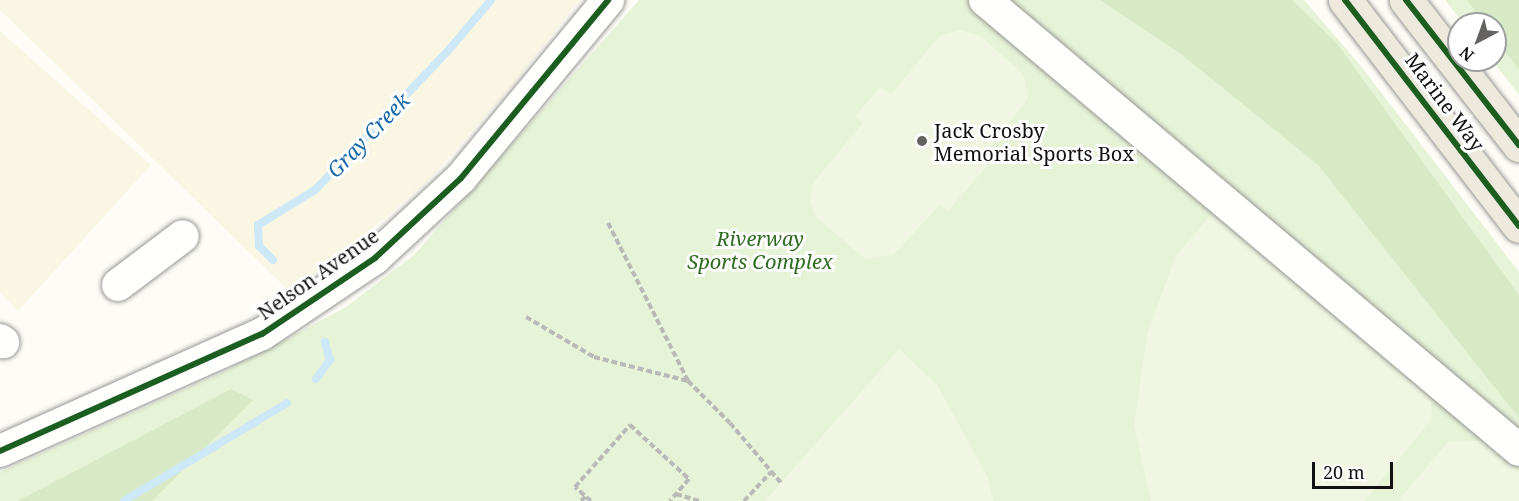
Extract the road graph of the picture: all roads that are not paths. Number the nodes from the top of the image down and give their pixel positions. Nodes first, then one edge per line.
1 (608, 0) edge
2 (985, 0) edge
3 (1345, 0) edge
4 (1406, 0) edge
5 (1519, 145) edge
6 (1519, 226) edge
7 (183, 236) dead end
8 (118, 285) dead end
9 (1519, 450) edge
10 (0, 451) edge

1 - 10 street, Nelson Avenue
2 - 9 street
3 - 6 main road, Marine Way
4 - 5 main road, Marine Way
7 - 8 street

